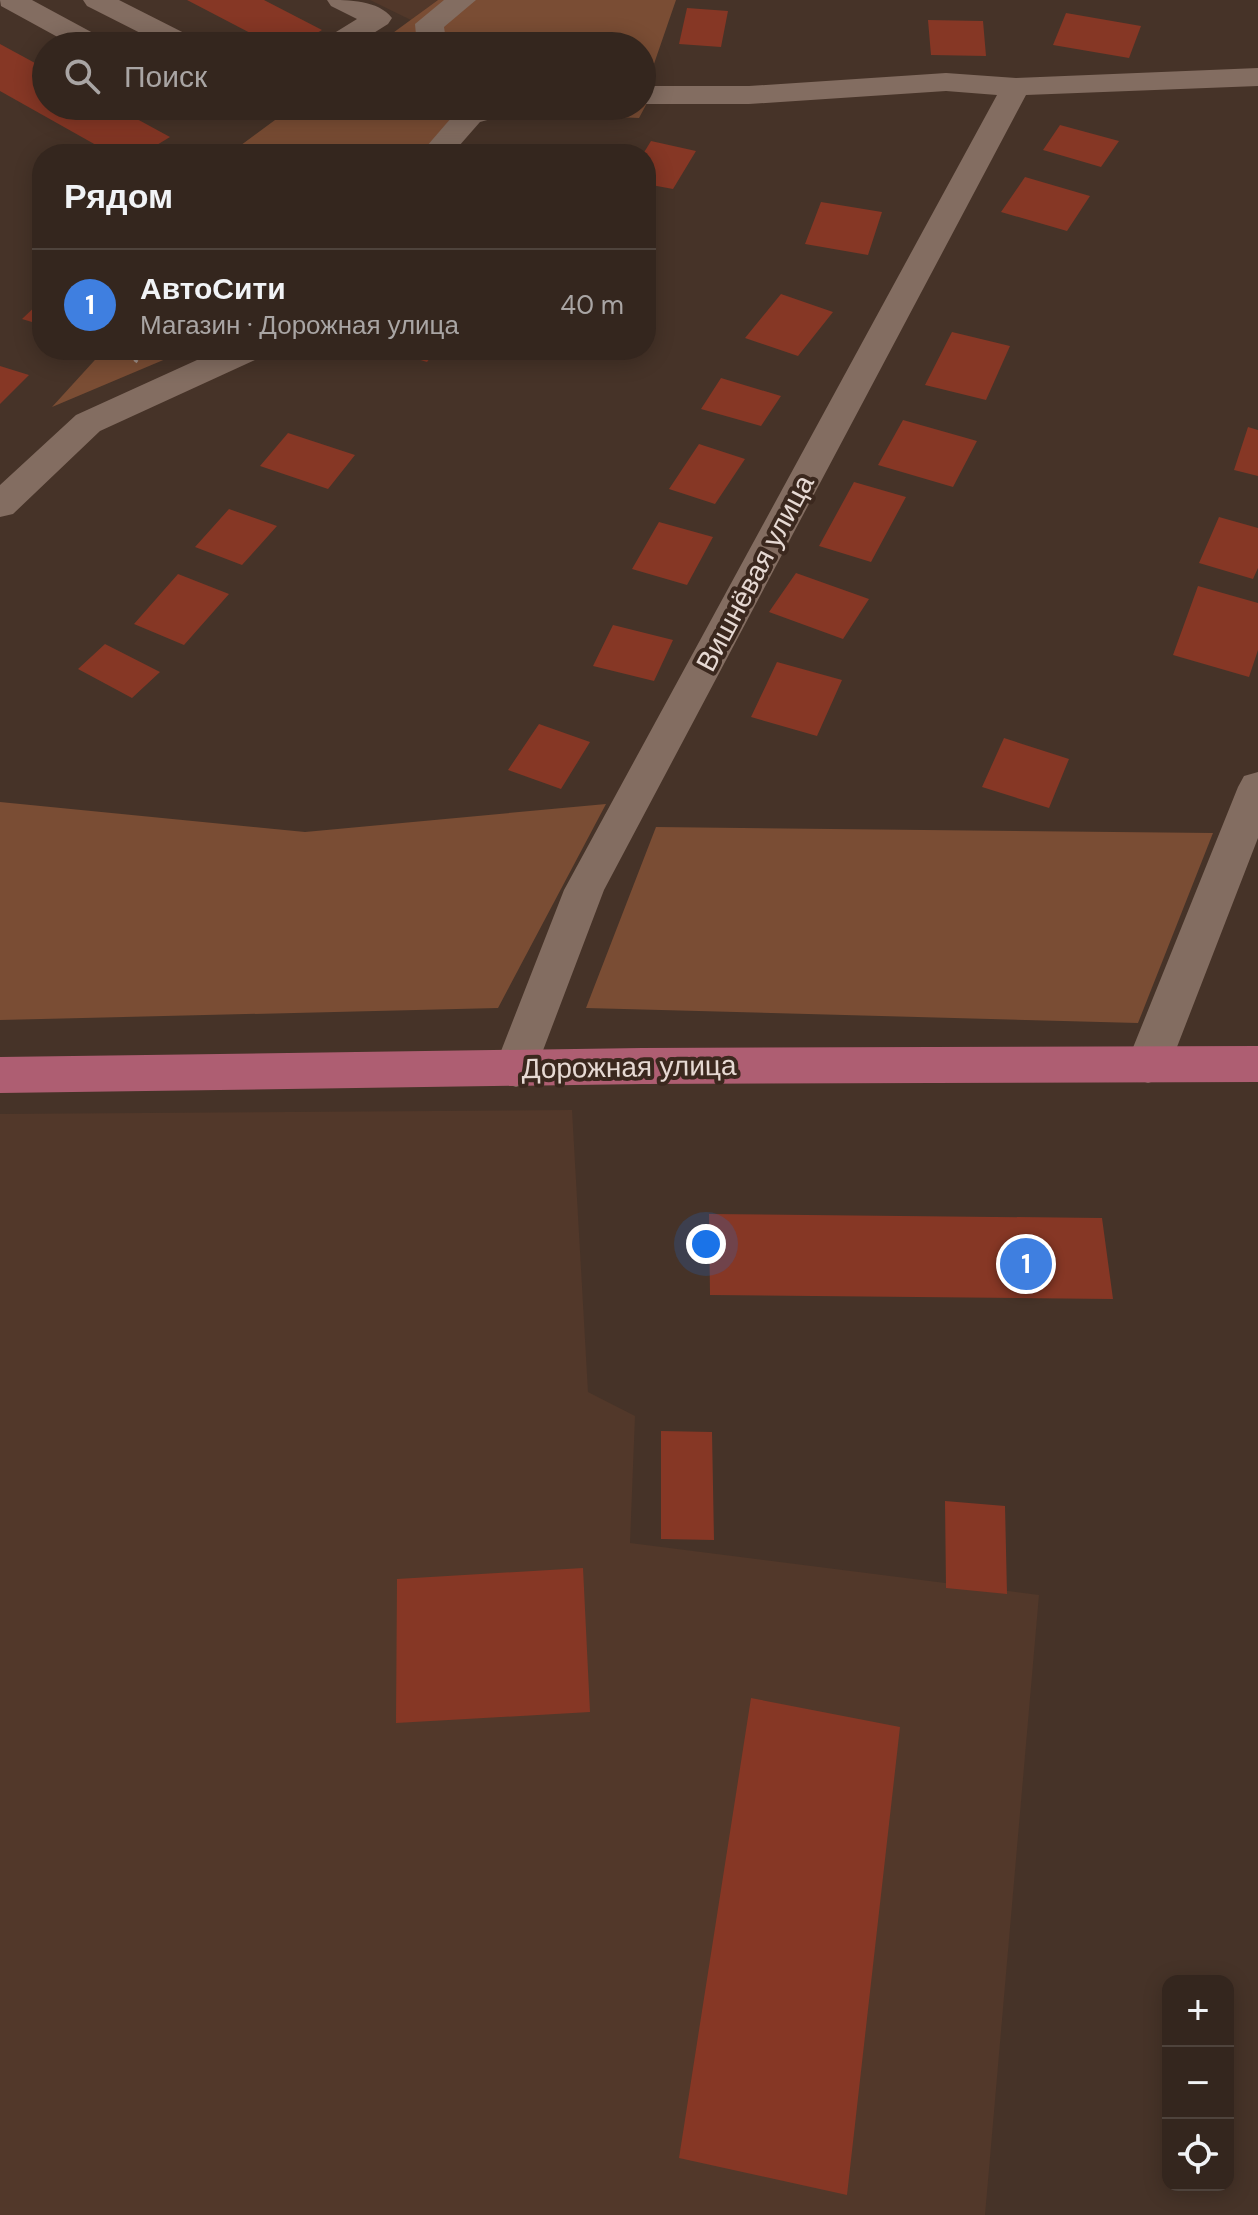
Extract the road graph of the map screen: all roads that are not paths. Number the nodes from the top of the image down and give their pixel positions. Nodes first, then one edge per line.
1 (11, 0) edge
2 (97, 0) edge
3 (341, 0) edge
4 (462, 0) edge
5 (70, 32) edge
6 (160, 32) edge
7 (356, 32) edge
8 (430, 32) edge
9 (1258, 77) edge
10 (1016, 87) junction
11 (656, 95) edge
12 (442, 120) edge
13 (465, 120) edge
14 (442, 144) edge
15 (443, 144) edge
16 (225, 360) edge
17 (0, 505) edge
18 (1258, 787) edge
19 (1258, 1064) edge
20 (1148, 1065) junction
21 (516, 1069) junction
22 (0, 1075) edge

1 - 5 street
2 - 6 street
3 - 7 street
4 - 8 street
9 - 10 street
10 - 11 street
10 - 21 street, Вишнёвая улица
12 - 14 street
13 - 15 street
16 - 17 street
18 - 20 street
19 - 20 main road, Дорожная улица
20 - 21 main road, Дорожная улица
21 - 22 main road, Дорожная улица

